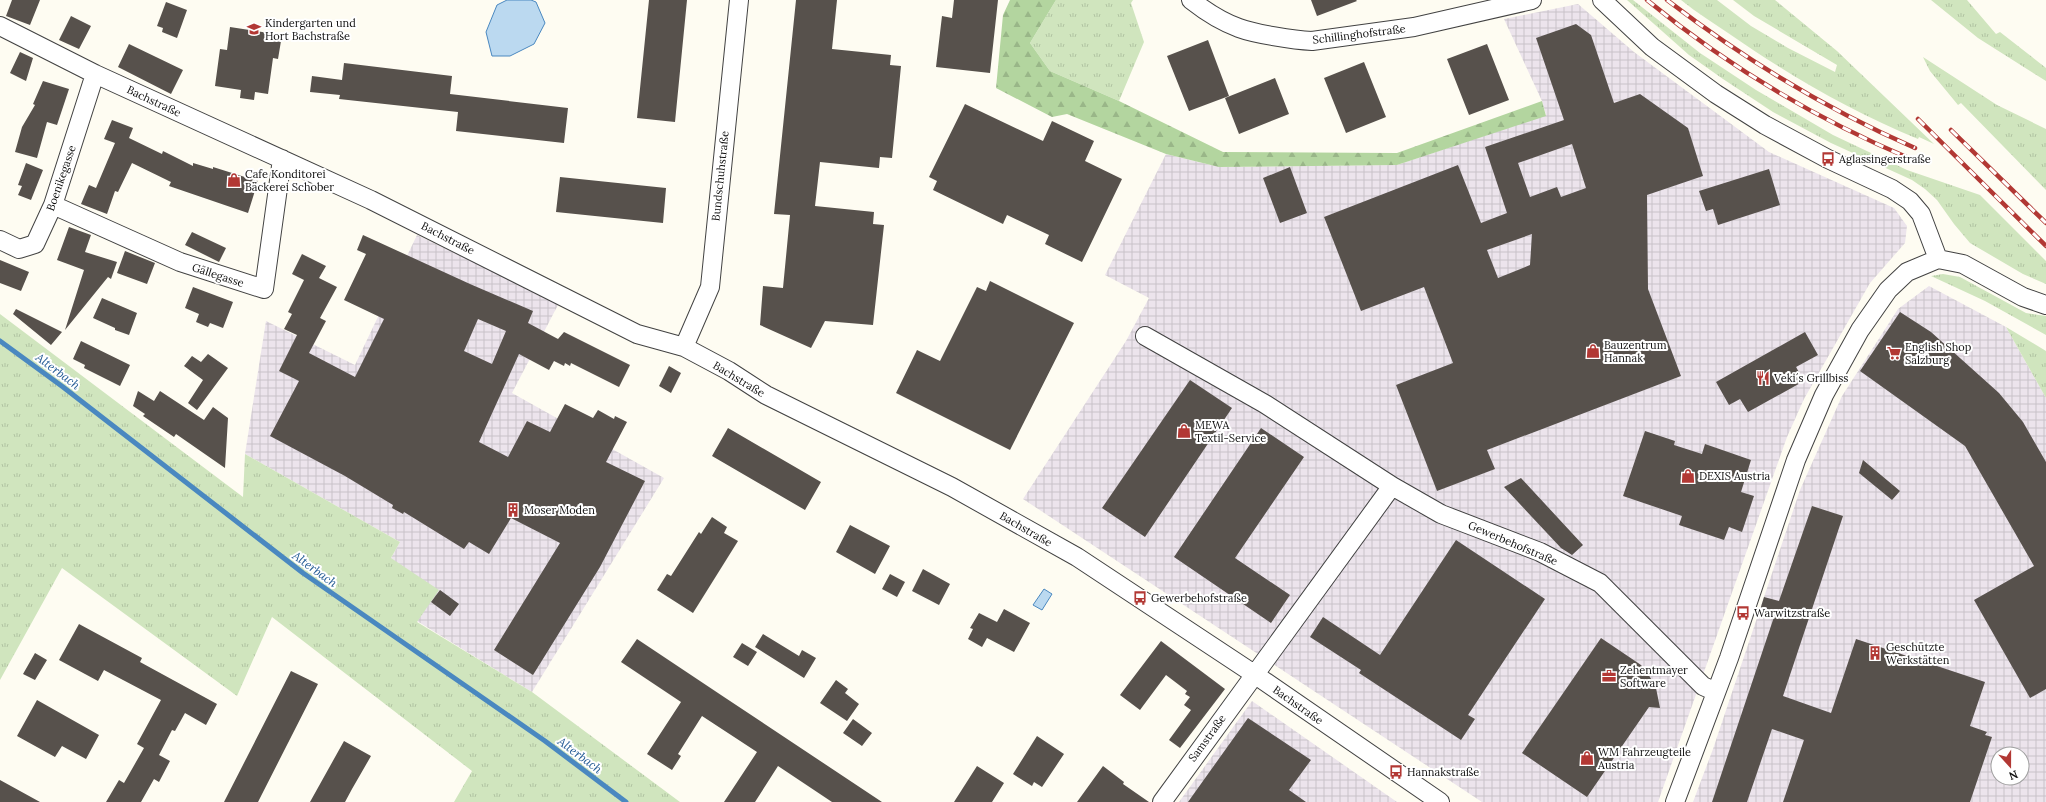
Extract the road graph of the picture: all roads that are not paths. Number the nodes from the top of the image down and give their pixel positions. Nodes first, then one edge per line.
1 (739, 0) edge
2 (1191, 0) edge
3 (1532, 0) edge
4 (1602, 0) edge
5 (0, 26) edge
6 (95, 74) junction
7 (282, 159) junction
8 (53, 205) junction
9 (0, 240) edge
10 (1938, 259) junction
11 (2044, 305) edge
12 (1145, 336) dead end
13 (684, 348) junction
14 (1392, 486) junction
15 (1254, 674) junction
16 (1716, 692) junction
17 (1162, 802) edge
18 (1440, 802) edge
19 (1675, 802) edge

1 - 13 street, Bundschuhstraße
2 - 3 street, Schillinghofstraße
4 - 10 street
5 - 6 street, Bachstraße
6 - 7 street, Bachstraße
6 - 8 street, Boenikegasse
7 - 8 street, Gällegasse
7 - 13 street, Bachstraße
8 - 9 street, Boenikegasse
10 - 11 street
10 - 16 street
12 - 14 street, Gewerbehofstraße
13 - 15 street, Bachstraße
14 - 15 street
14 - 16 street, Gewerbehofstraße
15 - 17 street, Samstraße
15 - 18 street, Bachstraße
16 - 19 street

